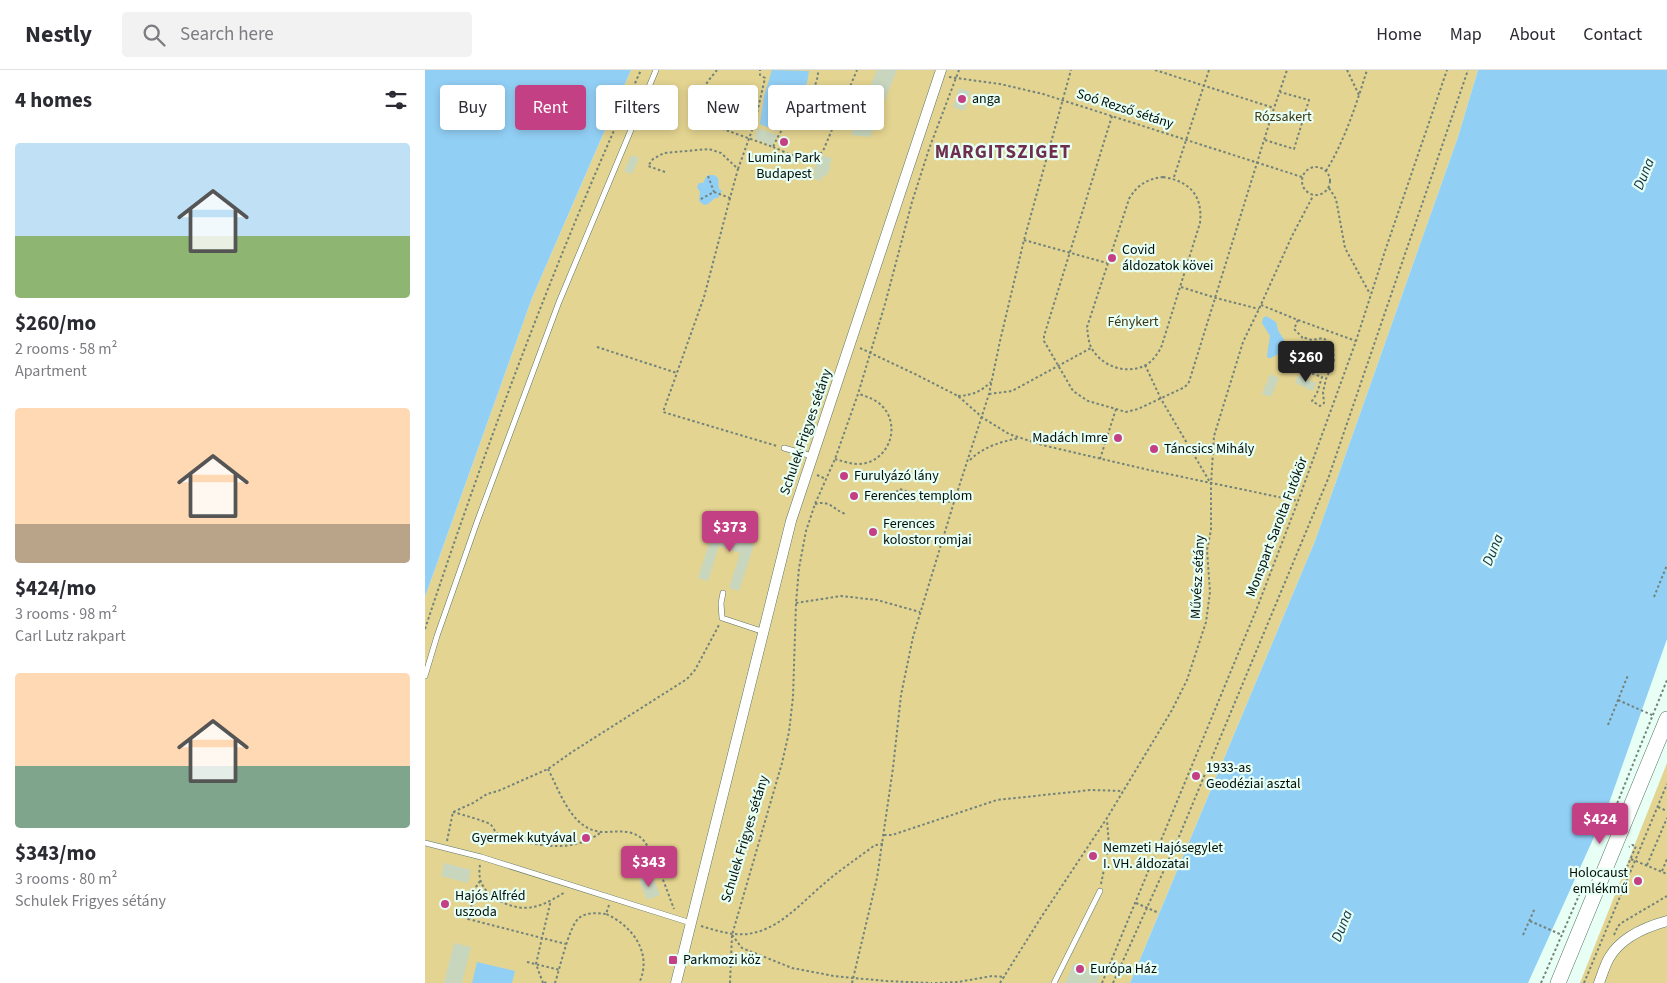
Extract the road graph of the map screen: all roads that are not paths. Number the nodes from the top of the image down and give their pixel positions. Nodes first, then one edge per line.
1 (656, 70) edge
2 (940, 72) edge
3 (784, 448) road end
4 (812, 456) junction
5 (723, 593) dead end
6 (764, 632) junction
7 (425, 676) edge
8 (1660, 717) edge
9 (425, 843) edge
10 (1100, 891) road end
11 (1667, 921) edge
12 (691, 923) junction
13 (676, 983) edge
14 (1055, 983) edge
15 (1559, 983) edge
16 (1599, 983) edge

1 - 7 lane
2 - 4 street, Schulek Frigyes sétány
3 - 4 lane
4 - 6 street, Schulek Frigyes sétány
5 - 6 lane
6 - 12 street, Schulek Frigyes sétány
8 - 15 main road
9 - 12 lane
10 - 14 lane
11 - 16 street
12 - 13 street, Schulek Frigyes sétány

